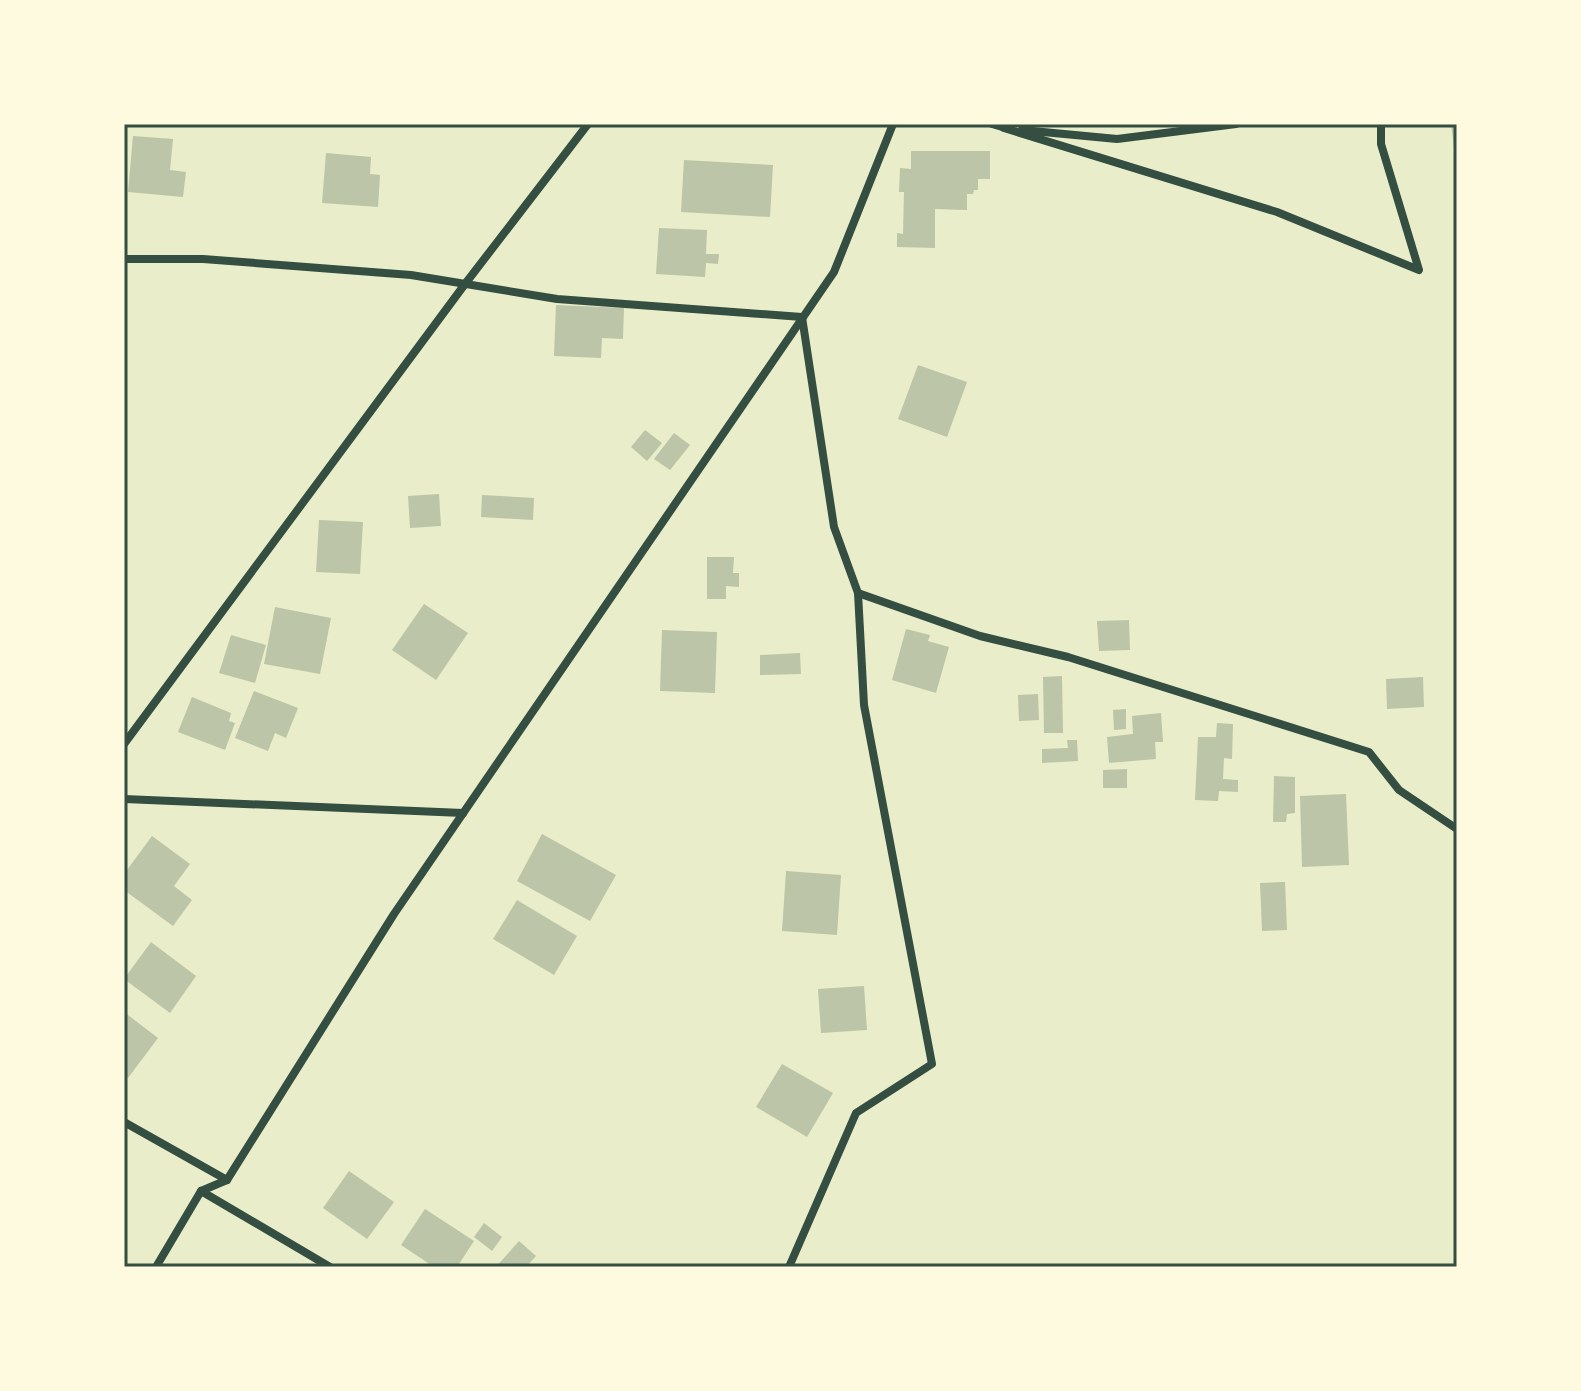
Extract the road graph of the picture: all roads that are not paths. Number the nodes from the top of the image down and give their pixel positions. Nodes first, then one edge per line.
1 (588, 124) edge
2 (893, 124) edge
3 (992, 124) edge
4 (1236, 124) edge
5 (1381, 124) edge
6 (1004, 128) junction
7 (124, 259) edge
8 (465, 284) junction
9 (802, 317) junction
10 (858, 593) junction
11 (124, 744) edge
12 (124, 799) edge
13 (463, 813) junction
14 (1457, 829) edge
15 (124, 1122) edge
16 (227, 1180) junction
17 (201, 1191) junction
18 (156, 1267) edge
19 (330, 1267) edge
20 (789, 1267) edge

1 - 8 street
2 - 9 street
3 - 6 street
4 - 6 street
5 - 6 street
7 - 8 street
8 - 9 street
8 - 11 street
9 - 10 street
9 - 13 street
10 - 14 street
10 - 20 street
12 - 13 street
13 - 16 street
15 - 16 street
16 - 17 street
17 - 18 street
17 - 19 street

